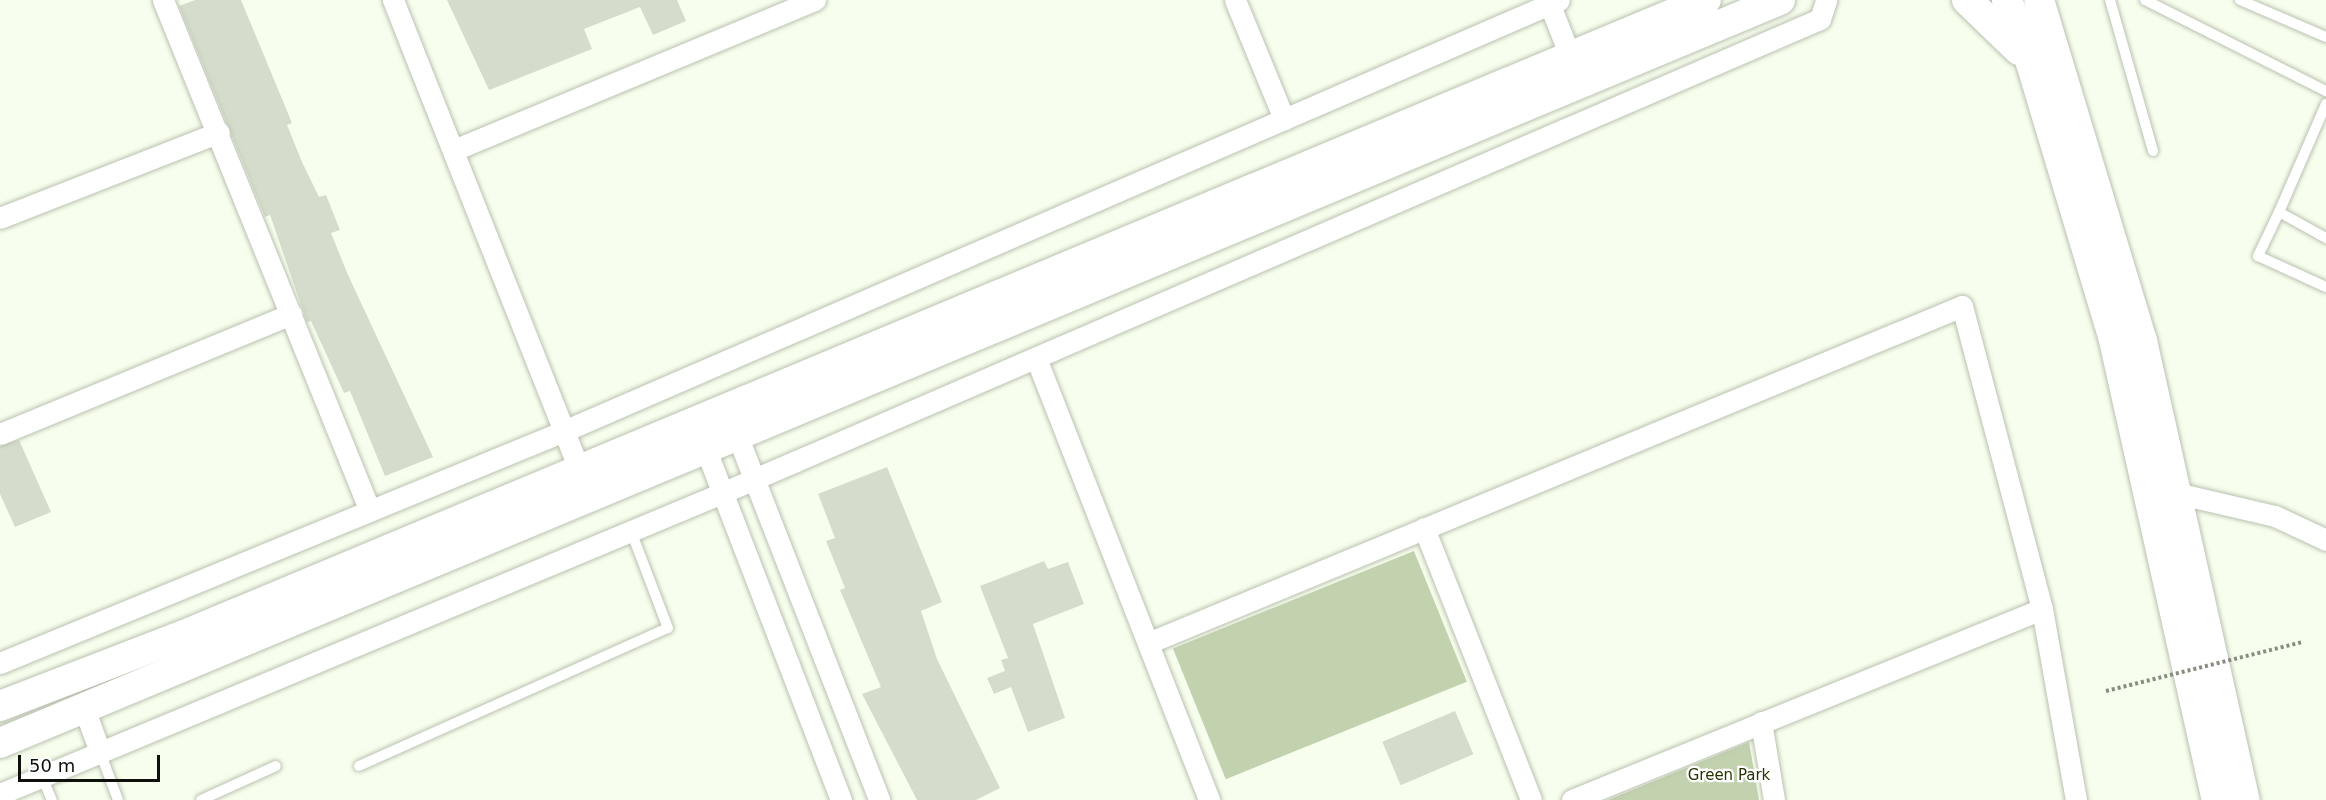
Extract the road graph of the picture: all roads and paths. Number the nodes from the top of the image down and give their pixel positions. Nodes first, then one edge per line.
1 (163, 0) edge
2 (393, 0) edge
3 (815, 0) edge
4 (1235, 0) edge
5 (1706, 0) edge
6 (1780, 0) edge
7 (1826, 0) edge
8 (1967, 0) edge
9 (2007, 0) edge
10 (2039, 0) edge
11 (2110, 0) edge
12 (2145, 0) edge
13 (2240, 0) edge
14 (1552, 1) edge
15 (2326, 37) edge
16 (1570, 56) junction
17 (2031, 63) junction
18 (2326, 91) edge
19 (2326, 104) edge
20 (1284, 119) junction
21 (219, 132) junction
22 (454, 150) junction
23 (2153, 151) dead end
24 (2279, 212) junction
25 (0, 218) edge
26 (2326, 238) edge
27 (2326, 288) edge
28 (291, 314) junction
29 (1036, 358) junction
30 (727, 407) junction
31 (694, 421) junction
32 (564, 430) junction
33 (0, 434) edge
34 (738, 436) junction
35 (705, 449) junction
36 (579, 470) junction
37 (754, 479) junction
38 (605, 491) junction
39 (722, 493) junction
40 (2176, 493) junction
41 (574, 504) junction
42 (370, 511) junction
43 (1424, 528) junction
44 (631, 531) junction
45 (2326, 540) edge
46 (2042, 609) junction
47 (2302, 642) dead end
48 (1148, 643) junction
49 (0, 663) edge
50 (2106, 691) dead end
51 (0, 706) edge
52 (84, 708) junction
53 (1761, 722) junction
54 (0, 743) edge
55 (100, 752) junction
56 (276, 766) dead end
57 (359, 766) dead end
58 (42, 777) junction
59 (0, 794) edge
60 (52, 800) edge
61 (118, 800) edge
62 (201, 800) edge
63 (841, 800) edge
64 (879, 800) edge
65 (1209, 800) edge
66 (1531, 800) edge
67 (1572, 800) edge
68 (1774, 800) edge
69 (2076, 800) edge
70 (2217, 800) edge
71 (2245, 800) edge

1 - 21 street
2 - 22 street
3 - 22 street
4 - 20 street
5 - 16 street
6 - 34 street
7 - 29 street
8 - 17 street
9 - 17 street
10 - 40 street
11 - 23 lane
12 - 18 lane
13 - 15 lane
14 - 16 street
14 - 20 street
16 - 30 street
17 - 70 street
19 - 24 lane
20 - 32 street
21 - 25 street
21 - 28 street
22 - 32 street
24 - 26 lane
24 - 27 lane
28 - 33 street
28 - 42 street
29 - 37 street
29 - 48 street
30 - 31 street
30 - 34 street
31 - 35 street
31 - 36 street
32 - 36 street
32 - 42 street
34 - 35 street
34 - 37 street
35 - 38 street
35 - 39 street
36 - 38 street
36 - 41 street
36 - 51 street
37 - 39 street
37 - 64 street
38 - 41 street
39 - 44 street
39 - 63 street
40 - 45 street
40 - 71 street
41 - 52 street
42 - 49 street
43 - 46 street
43 - 48 street
43 - 66 street
44 - 55 street
44 - 57 lane
46 - 53 street
46 - 69 street
47 - 50 path, bridge
48 - 65 street
52 - 54 street
52 - 55 street
53 - 67 street
53 - 68 street
55 - 58 street
55 - 61 lane
56 - 62 lane
58 - 59 street
58 - 60 lane

